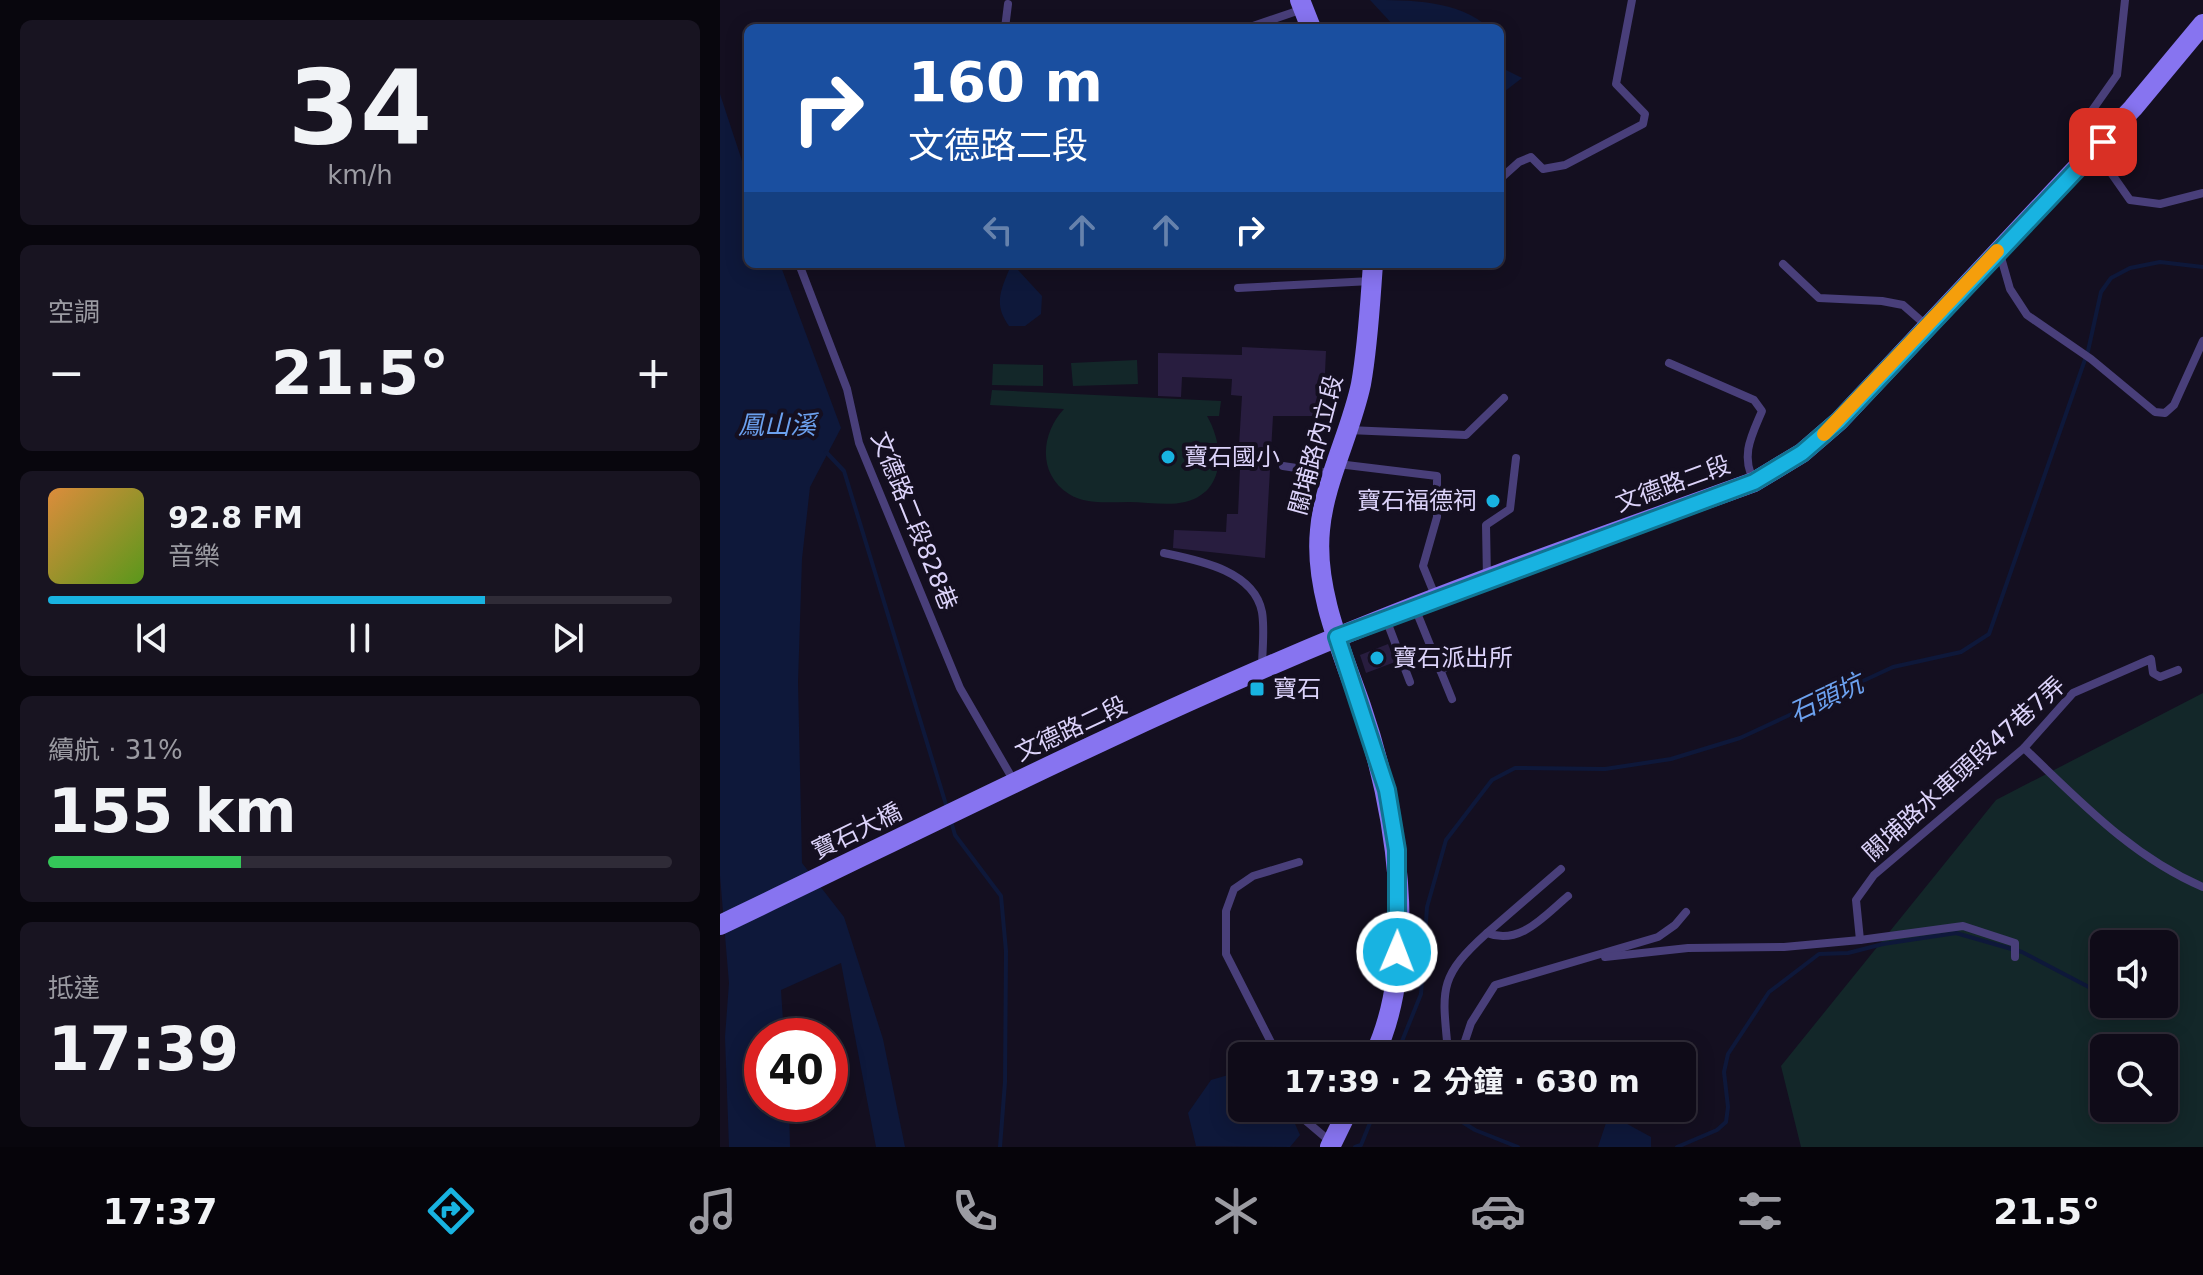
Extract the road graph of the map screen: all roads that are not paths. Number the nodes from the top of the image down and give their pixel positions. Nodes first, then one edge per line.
1 (1632, 0) edge
2 (2125, 0) edge
3 (1008, 4) dead end
4 (1305, 12) edge
5 (1006, 24) edge
6 (1262, 24) edge
7 (2203, 24) edge
8 (2095, 150) junction
9 (2072, 171) junction
10 (1504, 175) edge
11 (2203, 193) edge
12 (1999, 250) junction
13 (1783, 264) dead end
14 (801, 268) edge
15 (1373, 273) edge
16 (1238, 288) dead end
17 (1928, 327) junction
18 (2203, 341) edge
19 (1669, 363) dead end
20 (1504, 398) dead end
21 (1347, 430) junction
22 (1516, 458) dead end
23 (1283, 466) dead end
24 (1337, 469) junction
25 (1754, 482) junction
26 (1164, 553) dead end
27 (1487, 579) junction
28 (1436, 599) junction
29 (1414, 607) junction
30 (1385, 618) junction
31 (1337, 637) junction
32 (1490, 651) dead end
33 (1262, 670) junction
34 (1440, 670) junction
35 (2178, 670) dead end
36 (1410, 682) dead end
37 (1452, 699) dead end
38 (2024, 748) junction
39 (1016, 783) junction
40 (1299, 862) dead end
41 (1561, 869) dead end
42 (2203, 887) edge
43 (1568, 896) dead end
44 (1686, 912) dead end
45 (720, 925) edge
46 (1487, 933) junction
47 (1860, 940) junction
48 (2015, 957) dead end
49 (1565, 962) junction
50 (1271, 1042) edge
51 (1383, 1042) edge
52 (1449, 1042) edge
53 (1465, 1042) edge
54 (1306, 1122) edge
55 (1342, 1122) edge
56 (1331, 1145) edge

1 - 10 lane
2 - 9 lane
3 - 5 lane
4 - 6 lane
7 - 8 main road, 文德路二段
8 - 9 main road, 文德路二段
8 - 11 lane
9 - 12 main road, 文德路二段
12 - 17 main road, 文德路二段
12 - 18 lane
13 - 17 lane
14 - 39 lane, 文德路二段828巷
15 - 16 lane
15 - 21 main road, 關埔路內立段
17 - 25 main road, 文德路二段
19 - 25 lane
20 - 21 lane
21 - 24 main road, 關埔路內立段
22 - 27 lane
23 - 24 lane
24 - 28 lane
24 - 31 main road, 關埔路內立段
25 - 27 main road, 文德路二段
26 - 33 lane
27 - 28 main road, 文德路二段
28 - 29 main road, 文德路二段
29 - 30 main road, 文德路二段
29 - 34 lane
30 - 31 main road, 文德路二段
30 - 36 lane
31 - 33 main road, 文德路二段
31 - 51 main road, 關埔路內立段
32 - 34 lane
33 - 39 main road, 文德路二段
34 - 37 lane
35 - 38 lane, 關埔路水車頭段47巷7弄
38 - 42 lane
38 - 47 lane, 關埔路水車頭段47巷7弄
39 - 45 main road, 寶石大橋
40 - 50 lane
41 - 46 lane
43 - 46 lane
44 - 49 lane
46 - 52 lane
47 - 48 lane
47 - 49 lane
49 - 53 lane
54 - 56 lane
55 - 56 main road

